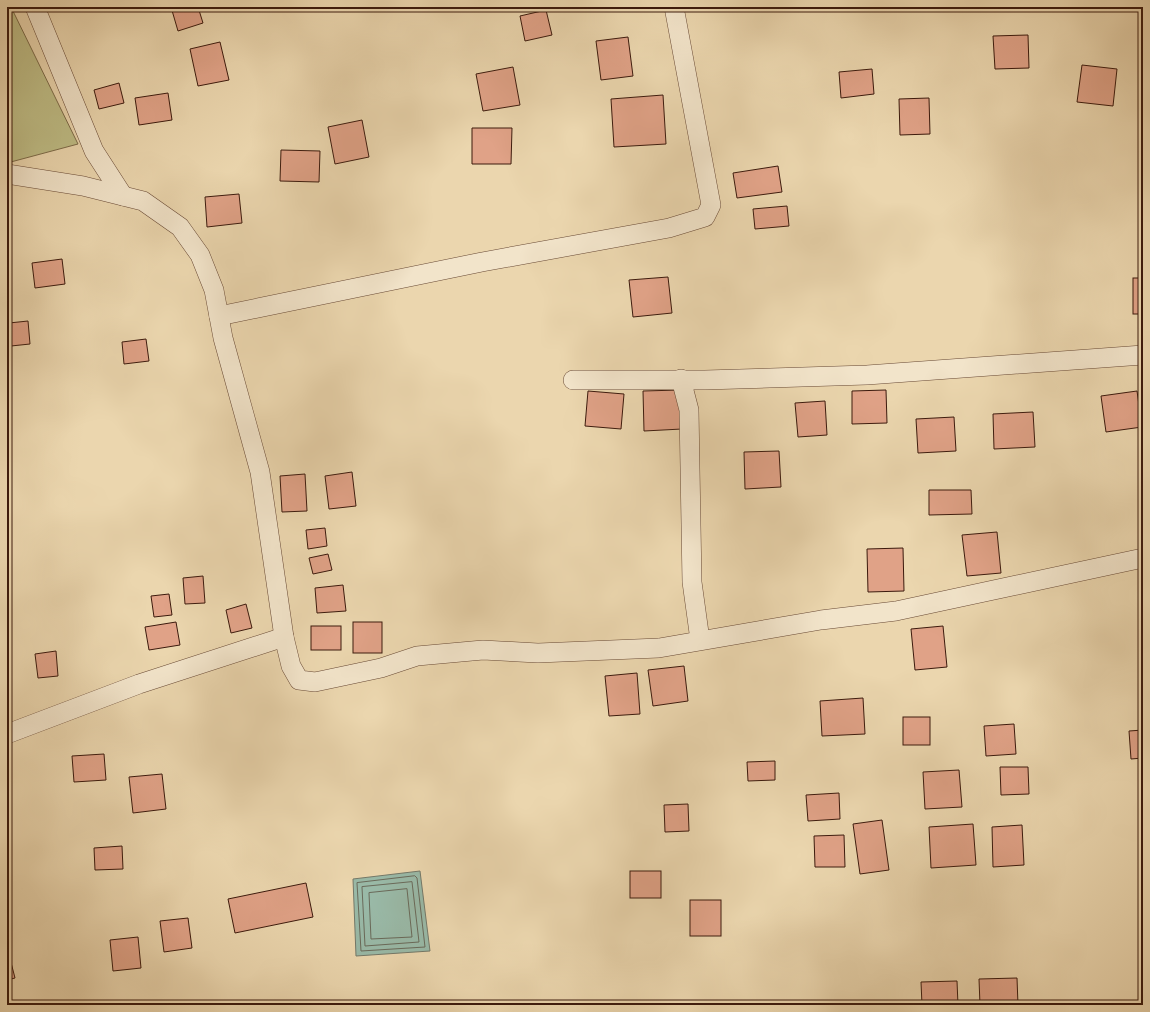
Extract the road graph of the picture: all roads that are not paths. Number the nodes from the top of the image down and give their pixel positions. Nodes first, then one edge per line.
1 (35, 7) edge
2 (674, 7) edge
3 (7, 174) edge
4 (123, 196) junction
5 (219, 316) junction
6 (1143, 355) edge
7 (681, 379) junction
8 (573, 380) dead end
9 (1143, 558) edge
10 (284, 637) junction
11 (700, 640) junction
12 (7, 734) edge

1 - 4 street
2 - 5 street
3 - 4 street
4 - 5 street
5 - 10 street
6 - 7 street
7 - 8 street
7 - 11 street
9 - 11 street
10 - 11 street
10 - 12 street

